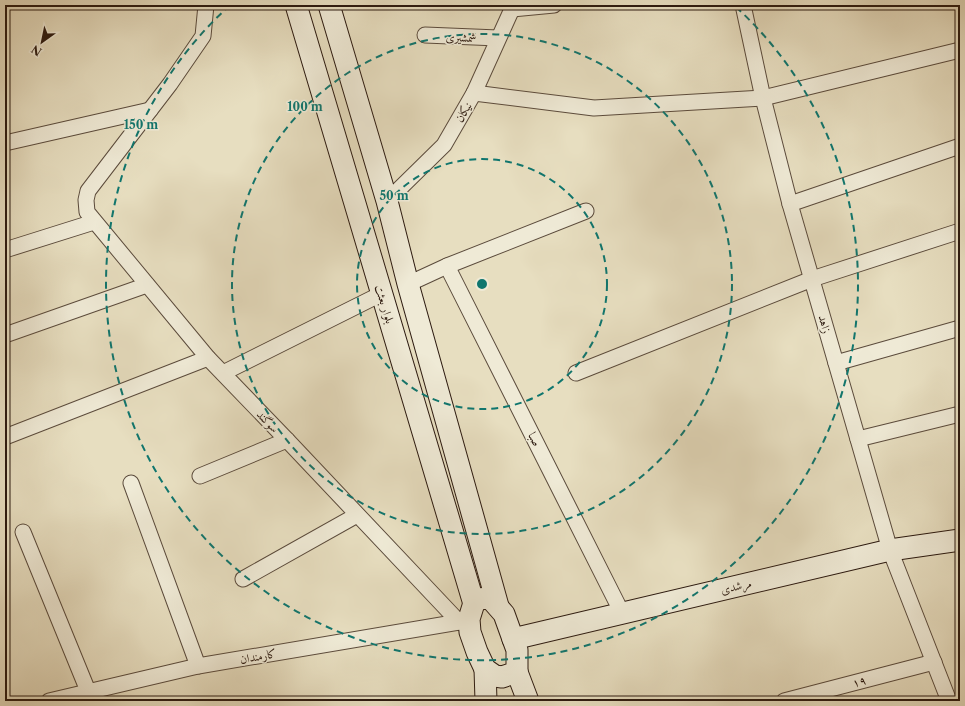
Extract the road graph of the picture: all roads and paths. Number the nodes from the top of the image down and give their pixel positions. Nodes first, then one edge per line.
1 (206, 5) edge
2 (296, 5) edge
3 (329, 5) edge
4 (554, 5) edge
5 (743, 5) edge
6 (512, 7) edge
7 (425, 36) dead end
8 (498, 38) junction
9 (960, 50) edge
10 (474, 93) junction
11 (763, 98) junction
12 (150, 110) junction
13 (5, 143) edge
14 (960, 146) edge
15 (387, 201) junction
16 (790, 204) junction
17 (586, 211) dead end
18 (90, 217) junction
19 (960, 231) edge
20 (5, 250) edge
21 (448, 266) junction
22 (812, 279) junction
23 (408, 284) junction
24 (147, 285) junction
25 (381, 294) junction
26 (960, 328) edge
27 (5, 334) edge
28 (208, 358) junction
29 (836, 363) junction
30 (576, 373) dead end
31 (223, 374) junction
32 (960, 414) edge
33 (5, 437) edge
34 (858, 439) junction
35 (287, 440) junction
36 (200, 476) dead end
37 (131, 483) dead end
38 (357, 515) junction
39 (23, 532) dead end
40 (960, 540) edge
41 (890, 550) junction
42 (244, 579) dead end
43 (498, 606) junction
44 (622, 613) junction
45 (467, 615) junction
46 (513, 639) junction
47 (934, 662) junction
48 (198, 666) junction
49 (485, 668) junction
50 (517, 672) junction
51 (88, 691) junction
52 (49, 701) edge
53 (486, 701) edge
54 (528, 701) edge
55 (784, 701) edge
56 (949, 701) edge

1 - 12 street
2 - 25 main road, بلوار بعثت
3 - 15 main road
4 - 6 street
5 - 11 street, زاهد
6 - 8 street, نیکان
7 - 8 street, شمشیری
8 - 10 street, نیکان
9 - 11 street
10 - 11 street
10 - 15 street, نیکان
11 - 16 street, زاهد
12 - 13 street
12 - 18 street
14 - 16 street
15 - 23 main road
16 - 22 street, زاهد
17 - 21 street
18 - 20 street
18 - 24 street, سوگند
19 - 22 street
21 - 23 street
21 - 44 street, صبا
22 - 29 street, زاهد
22 - 30 street
23 - 43 main road
24 - 27 street
24 - 28 street, سوگند
25 - 31 street
25 - 45 main road, بلوار بعثت
26 - 29 street
28 - 31 street, سوگند
28 - 33 street
29 - 34 street, زاهد
31 - 35 street, سوگند
32 - 34 street
34 - 41 street, زاهد
35 - 36 street
35 - 38 street, سوگند
37 - 48 street
38 - 42 street
38 - 45 street, سوگند
39 - 51 street
40 - 41 main road, مرشدی
41 - 44 main road, مرشدی
41 - 47 street, زاهد
43 - 45 main road
43 - 46 main road
44 - 46 main road, مرشدی
45 - 48 street, کارمندان
45 - 49 main road, بلوار بعثت
46 - 50 main road
47 - 55 street, ۱۹
47 - 56 street, زاهد
48 - 51 street, کارمندان
49 - 50 main road
49 - 53 main road
50 - 54 main road
51 - 52 street, کارمندان

